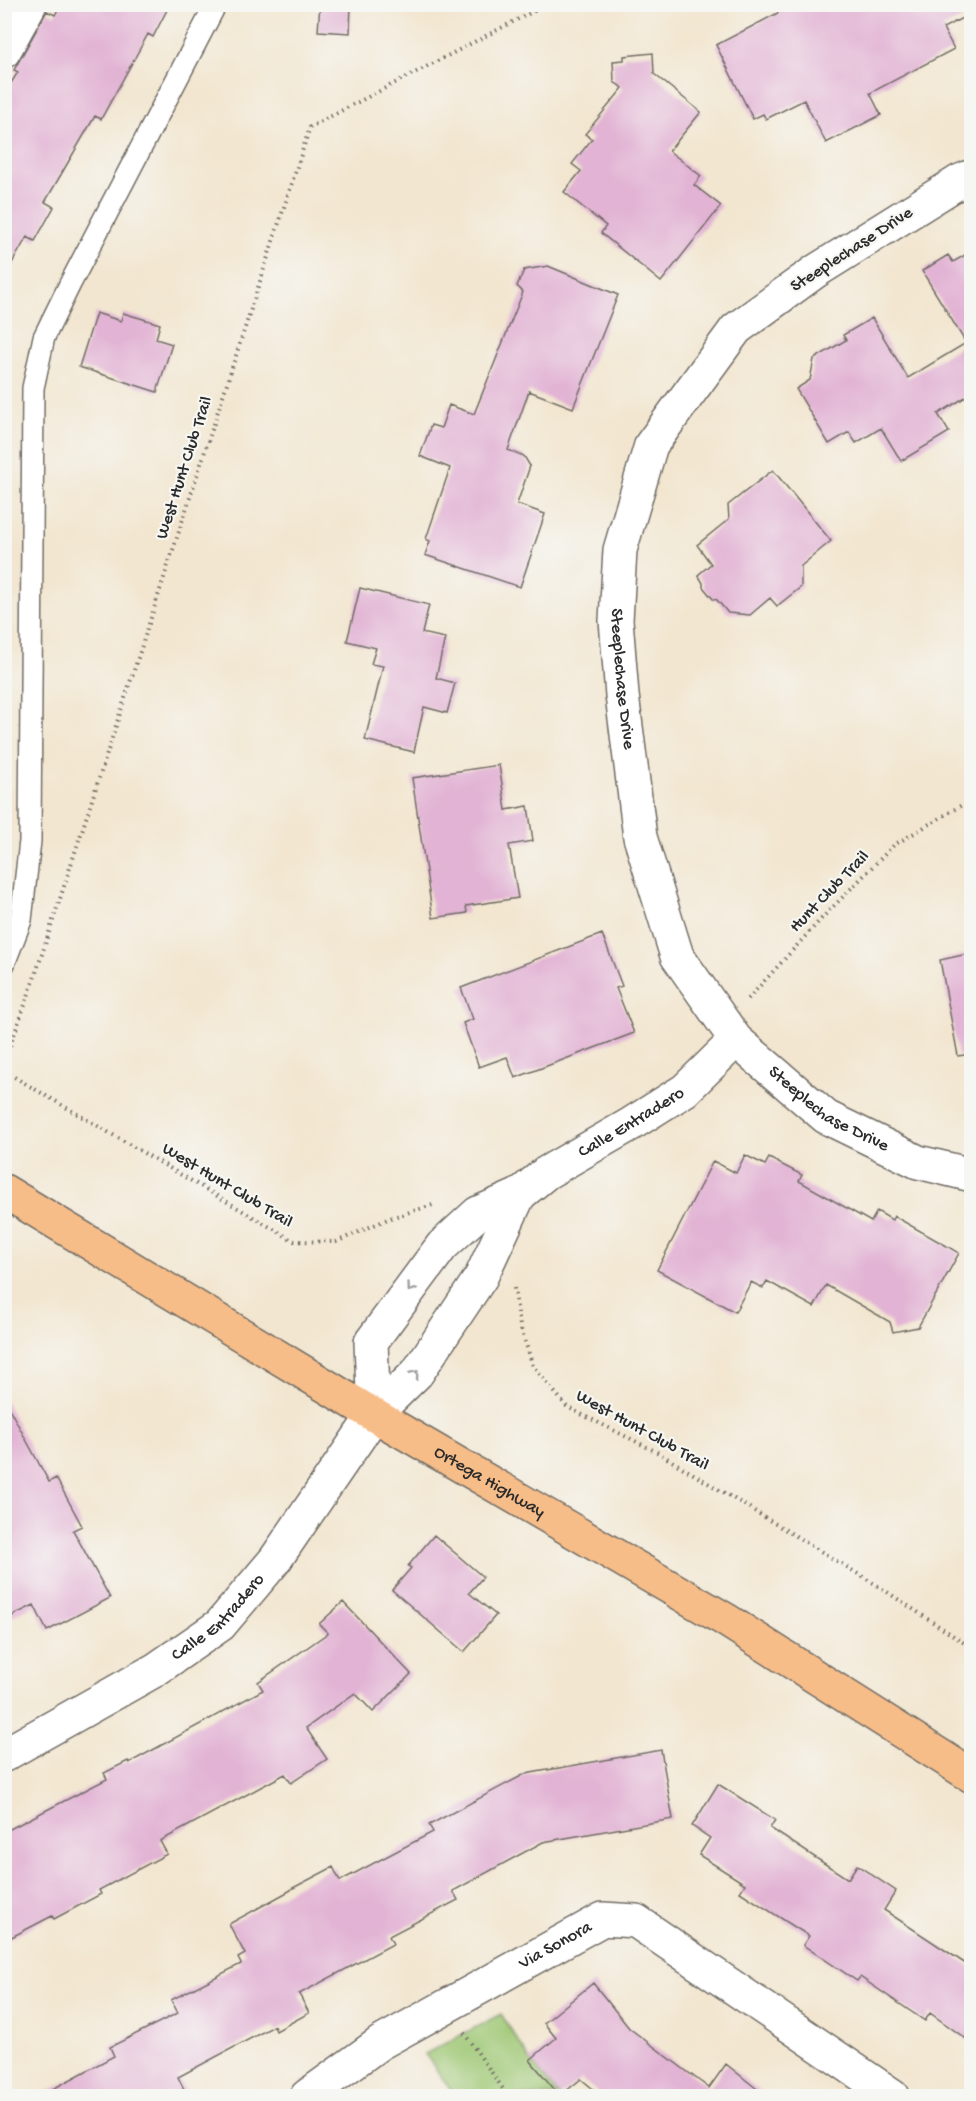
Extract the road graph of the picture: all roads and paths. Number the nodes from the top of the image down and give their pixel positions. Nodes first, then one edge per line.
1 (30, 4) edge
2 (216, 4) edge
3 (531, 4) edge
4 (4, 51) edge
5 (972, 176) edge
6 (972, 799) edge
7 (4, 964) edge
8 (731, 1033) junction
9 (4, 1064) edge
10 (4, 1071) edge
11 (972, 1175) edge
12 (4, 1191) edge
13 (519, 1195) junction
14 (441, 1203) dead end
15 (442, 1246) junction
16 (481, 1277) junction
17 (513, 1284) dead end
18 (374, 1415) junction
19 (972, 1648) edge
20 (4, 1755) edge
21 (972, 1776) edge
22 (445, 2007) junction
23 (308, 2097) edge
24 (508, 2097) edge
25 (893, 2097) edge

1 - 4 street
2 - 7 lane
3 - 9 path, West Hunt Club Trail
5 - 8 street, Steeplechase Drive
6 - 8 path, Hunt Club Trail
8 - 11 street, Steeplechase Drive
8 - 13 street, Calle Entradero
10 - 14 path, West Hunt Club Trail
12 - 18 main road, Ortega Highway
13 - 15 street, Calle Entradero
13 - 16 street, Calle Entradero
15 - 16 street
15 -> 18 street, Calle Entradero
18 -> 16 street, Calle Entradero
17 - 19 path, West Hunt Club Trail
18 - 20 street, Calle Entradero
18 - 21 main road, Ortega Highway
22 - 23 street, Via Sonora
22 - 24 path
22 - 25 street, Via Sonora

